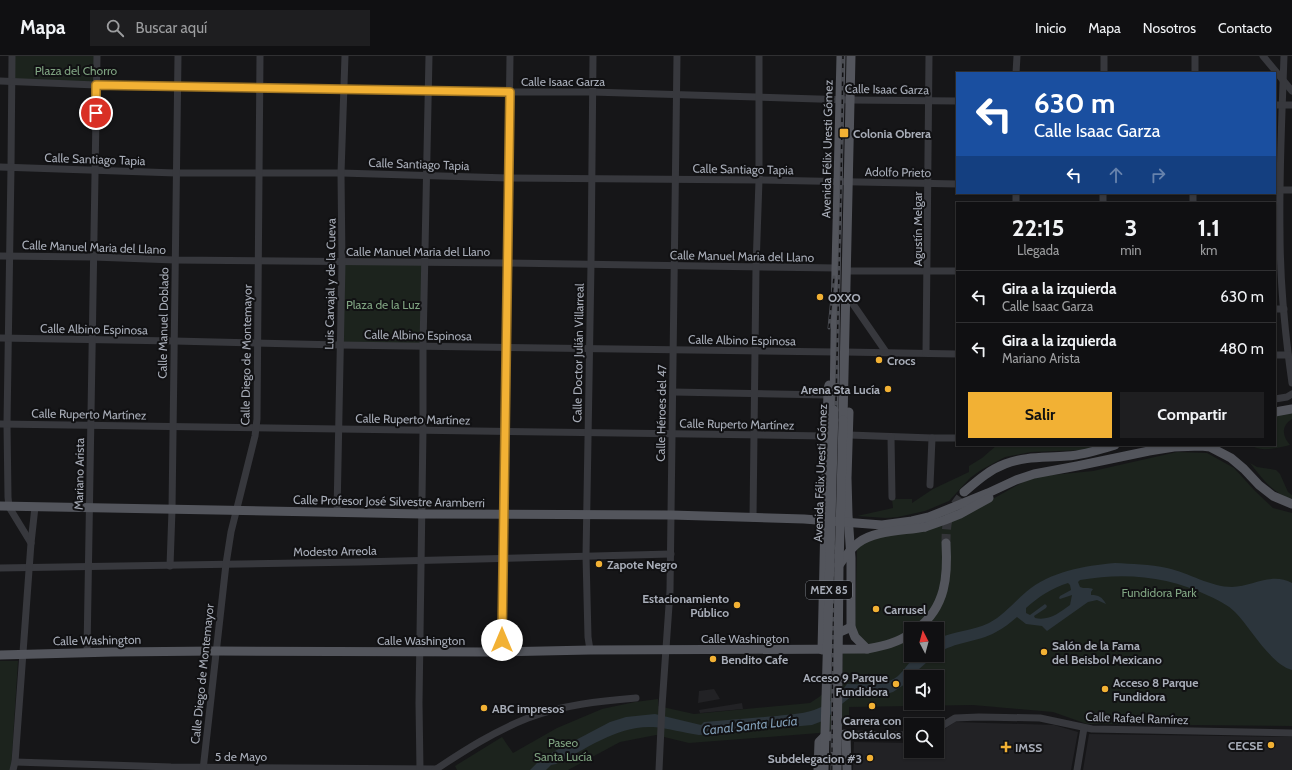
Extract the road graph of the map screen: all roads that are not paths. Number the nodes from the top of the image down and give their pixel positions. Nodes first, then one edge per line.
1 (12, 56) edge
2 (97, 56) edge
3 (178, 56) edge
4 (260, 56) edge
5 (344, 56) edge
6 (429, 56) edge
7 (510, 56) edge
8 (592, 56) edge
9 (677, 56) edge
10 (759, 56) edge
11 (841, 56) edge
12 (851, 56) edge
13 (929, 56) edge
14 (1017, 56) edge
15 (1104, 56) edge
16 (1195, 56) edge
17 (1263, 56) edge
18 (1284, 56) edge
19 (1016, 72) edge
20 (1104, 72) edge
21 (1195, 72) edge
22 (1276, 72) edge
23 (1276, 72) edge
24 (0, 81) edge
25 (12, 81) junction
26 (1283, 81) junction
27 (96, 85) junction
28 (178, 86) junction
29 (259, 88) junction
30 (344, 89) junction
31 (428, 90) junction
32 (1292, 91) edge
33 (510, 92) junction
34 (592, 92) junction
35 (676, 94) junction
36 (758, 96) junction
37 (840, 99) junction
38 (850, 100) junction
39 (928, 100) junction
40 (956, 101) edge
41 (1279, 105) edge
42 (1292, 105) edge
43 (0, 167) edge
44 (12, 167) junction
45 (95, 170) junction
46 (259, 172) junction
47 (176, 173) junction
48 (341, 173) junction
49 (426, 175) junction
50 (508, 178) junction
51 (591, 179) junction
52 (675, 180) junction
53 (759, 180) junction
54 (838, 182) junction
55 (849, 182) junction
56 (928, 184) junction
57 (956, 184) edge
58 (1277, 190) edge
59 (1292, 190) edge
60 (0, 256) edge
61 (9, 256) junction
62 (93, 257) junction
63 (175, 260) junction
64 (259, 261) junction
65 (342, 262) junction
66 (425, 263) junction
67 (507, 263) junction
68 (591, 264) junction
69 (674, 266) junction
70 (756, 267) junction
71 (836, 268) junction
72 (847, 271) junction
73 (956, 271) edge
74 (928, 272) junction
75 (1278, 273) edge
76 (846, 294) junction
77 (1276, 309) edge
78 (1284, 309) junction
79 (0, 338) edge
80 (8, 338) junction
81 (92, 340) junction
82 (174, 341) junction
83 (257, 343) junction
84 (340, 345) junction
85 (423, 346) junction
86 (506, 348) junction
87 (589, 348) junction
88 (673, 350) junction
89 (755, 351) junction
90 (835, 352) junction
91 (845, 352) junction
92 (886, 352) junction
93 (926, 353) junction
94 (956, 354) edge
95 (1276, 355) edge
96 (1288, 355) junction
97 (844, 376) junction
98 (834, 377) junction
99 (1292, 383) edge
100 (673, 392) junction
101 (755, 394) junction
102 (1292, 394) edge
103 (828, 395) junction
104 (1276, 399) edge
105 (1292, 409) edge
106 (1276, 412) edge
107 (3, 424) edge
108 (90, 425) junction
109 (173, 426) junction
110 (256, 427) junction
111 (339, 428) junction
112 (423, 430) junction
113 (506, 431) junction
114 (588, 432) junction
115 (672, 434) junction
116 (849, 435) junction
117 (754, 436) junction
118 (826, 436) junction
119 (891, 437) junction
120 (932, 438) junction
121 (956, 438) edge
122 (1112, 446) edge
123 (1175, 446) edge
124 (1205, 446) edge
125 (826, 476) junction
126 (847, 478) junction
127 (1016, 480) junction
128 (930, 485) dead end
129 (964, 492) tunnel mouth
130 (892, 497) dead end
131 (1292, 504) edge
132 (4, 506) edge
133 (34, 507) junction
134 (89, 509) junction
135 (172, 510) junction
136 (236, 511) junction
137 (336, 513) junction
138 (422, 514) junction
139 (503, 514) junction
140 (671, 515) junction
141 (587, 516) junction
142 (753, 518) junction
143 (826, 520) junction
144 (848, 522) junction
145 (31, 543) junction
146 (946, 543) tunnel mouth
147 (671, 554) junction
148 (586, 556) junction
149 (502, 559) junction
150 (421, 560) junction
151 (226, 564) junction
152 (170, 566) junction
153 (839, 566) junction
154 (29, 567) junction
155 (89, 567) junction
156 (0, 568) edge
157 (924, 622) edge
158 (822, 627) junction
159 (851, 627) junction
160 (904, 637) edge
161 (667, 649) junction
162 (867, 649) junction
163 (590, 650) junction
164 (822, 650) junction
165 (216, 651) junction
166 (87, 652) junction
167 (420, 652) junction
168 (502, 652) junction
169 (24, 654) junction
170 (0, 655) edge
171 (636, 698) dead end
172 (944, 725) edge
173 (1084, 728) junction
174 (1292, 733) edge
175 (846, 734) junction
176 (904, 735) edge
177 (14, 766) edge
178 (203, 768) edge
179 (246, 769) edge
180 (420, 769) edge
181 (436, 770) edge
182 (659, 770) edge
183 (818, 770) edge
184 (824, 770) edge
185 (837, 770) edge
186 (847, 770) edge
187 (1077, 770) edge

1 - 25 street
2 - 27 street, Mariano Arista
3 - 28 street, Calle Manuel Doblado
4 - 29 street, Calle Diego de Montemayor
5 - 30 street, Luis Carvajal y de la Cueva
6 - 31 street
7 - 33 street
8 - 34 street, Calle Doctor Julián Villarreal
9 - 35 street, Calle Héroes del 47
10 - 36 street
11 - 37 main road, Avenida Félix Uresti Gómez / MEX 85
12 - 38 main road, Avenida Félix Uresti Gómez / MEX 85
13 - 39 street, Agustín Melgar
14 - 19 street
15 - 20 street
16 - 21 street
17 - 22 street
18 - 26 street
23 - 26 street
24 - 25 street, Calle Isaac Garza
25 - 27 street, Calle Isaac Garza
25 - 44 street
26 - 32 street
26 - 41 street
27 - 28 street, Calle Isaac Garza
27 - 45 street, Mariano Arista
28 - 29 street, Calle Isaac Garza
28 - 47 street, Calle Manuel Doblado
29 - 30 street, Calle Isaac Garza
29 - 46 street, Calle Diego de Montemayor
30 - 31 street, Calle Isaac Garza
30 - 48 street, Luis Carvajal y de la Cueva
31 - 33 street, Calle Isaac Garza
31 - 49 street
33 - 34 street, Calle Isaac Garza
33 - 50 street
34 - 35 street, Calle Isaac Garza
34 - 51 street, Calle Doctor Julián Villarreal
35 - 36 street, Calle Isaac Garza
35 - 52 street, Calle Héroes del 47
36 - 37 street, Calle Isaac Garza
36 - 53 street
37 - 38 street, Calle Isaac Garza
37 - 54 main road, Avenida Félix Uresti Gómez / MEX 85
38 - 39 street, Calle Isaac Garza
38 - 55 main road, Avenida Félix Uresti Gómez / MEX 85
39 - 40 street, Calle Isaac Garza
39 - 56 street, Agustín Melgar
41 - 42 street
41 - 58 street
43 - 44 street, Calle Santiago Tapia
44 - 45 street, Calle Santiago Tapia
44 - 61 street
45 - 47 street, Calle Santiago Tapia
45 - 62 street, Mariano Arista
46 - 47 street, Calle Santiago Tapia
46 - 48 street, Calle Santiago Tapia
46 - 64 street, Calle Diego de Montemayor
47 - 63 street, Calle Manuel Doblado
48 - 49 street, Calle Santiago Tapia
48 - 65 street, Luis Carvajal y de la Cueva
49 - 50 street, Calle Santiago Tapia
49 - 66 street
50 - 51 street, Calle Santiago Tapia
50 - 67 street
51 - 52 street, Calle Santiago Tapia
51 - 68 street, Calle Doctor Julián Villarreal
52 - 53 street, Calle Santiago Tapia
52 - 69 street, Calle Héroes del 47
53 - 54 street, Calle Santiago Tapia
53 - 70 street
54 - 55 street, Adolfo Prieto
54 - 71 main road, Avenida Félix Uresti Gómez / MEX 85
55 - 56 street, Adolfo Prieto
55 - 72 main road, Avenida Félix Uresti Gómez / MEX 85
56 - 57 street, Adolfo Prieto
56 - 74 street, Agustín Melgar
58 - 59 street
58 - 75 street
60 - 61 street, Calle Manuel Maria del Llano
61 - 62 street, Calle Manuel Maria del Llano
61 - 80 street
62 - 63 street, Calle Manuel Maria del Llano
62 - 81 street, Mariano Arista
63 - 64 street, Calle Manuel Maria del Llano
63 - 82 street, Calle Manuel Doblado
64 - 65 street, Calle Manuel Maria del Llano
64 - 83 street, Calle Diego de Montemayor
65 - 66 street, Calle Manuel Maria del Llano
65 - 84 street, Luis Carvajal y de la Cueva
66 - 67 street, Calle Manuel Maria del Llano
66 - 85 street
67 - 68 street, Calle Manuel Maria del Llano
67 - 86 street
68 - 69 street, Calle Manuel Maria del Llano
68 - 87 street, Calle Doctor Julián Villarreal
69 - 70 street, Calle Manuel Maria del Llano
69 - 88 street, Calle Héroes del 47
70 - 71 street, Calle Manuel Maria del Llano
70 - 89 street
71 - 90 main road, Avenida Félix Uresti Gómez / MEX 85
72 - 74 street
72 - 76 main road, Avenida Félix Uresti Gómez / MEX 85
73 - 74 street
74 - 93 street, Agustín Melgar
75 - 78 street
76 - 91 main road, Avenida Félix Uresti Gómez / MEX 85
76 - 92 street
77 - 78 street
78 - 96 street
79 - 80 street, Calle Albino Espinosa
80 - 81 street, Calle Albino Espinosa
80 - 107 street
81 - 82 street, Calle Albino Espinosa
81 - 108 street, Mariano Arista
82 - 83 street, Calle Albino Espinosa
82 - 109 street, Calle Manuel Doblado
83 - 84 street, Calle Albino Espinosa
83 - 110 street, Calle Diego de Montemayor
84 - 85 street, Calle Albino Espinosa
84 - 111 street, Luis Carvajal y de la Cueva
85 - 86 street, Calle Albino Espinosa
85 - 112 street
86 - 87 street, Calle Albino Espinosa
86 - 113 street
87 - 88 street, Calle Albino Espinosa
87 - 114 street, Calle Doctor Julián Villarreal
88 - 89 street, Calle Albino Espinosa
88 - 100 street, Calle Héroes del 47
89 - 90 street, Calle Albino Espinosa
89 - 101 street
90 - 98 main road, Avenida Félix Uresti Gómez / MEX 85
91 - 92 street
91 - 97 main road, Avenida Félix Uresti Gómez / MEX 85
92 - 93 street
93 - 94 street
95 - 96 street
96 - 99 street
97 - 116 main road
97 - 153 main road, Avenida Félix Uresti Gómez / MEX 85, bridge
98 - 103 main road
98 - 184 main road, Avenida Félix Uresti Gómez / MEX 85, bridge
100 - 101 street
100 - 115 street, Calle Héroes del 47
101 - 103 street
101 - 117 street
102 - 104 street
103 - 118 main road
105 - 106 main road
107 - 108 street, Calle Ruperto Martínez
107 - 132 street
108 - 109 street, Calle Ruperto Martínez
108 - 134 street, Mariano Arista
109 - 110 street, Calle Ruperto Martínez
109 - 135 street, Calle Manuel Doblado
110 - 111 street, Calle Ruperto Martínez
110 - 136 street, Calle Diego de Montemayor
111 - 112 street, Calle Ruperto Martínez
111 - 137 street, Luis Carvajal y de la Cueva
112 - 113 street, Calle Ruperto Martínez
112 - 138 street
113 - 114 street, Calle Ruperto Martínez
113 - 139 street
114 - 115 street, Calle Ruperto Martínez
114 - 141 street, Calle Doctor Julián Villarreal
115 - 117 street, Calle Ruperto Martínez
115 - 140 street, Calle Héroes del 47
116 - 119 street
116 - 126 main road
117 - 118 street, Calle Ruperto Martínez
117 - 142 street
118 - 125 main road
119 - 120 street
119 - 130 street
120 - 121 street
120 - 128 street
122 - 129 main road
123 - 127 main road
124 - 131 main road
125 - 126 main road
125 - 143 main road
126 - 144 main road
127 - 144 main road, Calle Profesor José Silvestre Aramberri
127 - 153 main road, bridge
132 - 133 main road, Calle Profesor José Silvestre Aramberri
132 - 145 street
133 - 134 main road, Calle Profesor José Silvestre Aramberri
133 - 145 street
134 - 135 main road, Calle Profesor José Silvestre Aramberri
134 - 155 street, Mariano Arista
135 - 136 main road, Calle Profesor José Silvestre Aramberri
135 - 152 street, Calle Manuel Doblado
136 - 137 main road, Calle Profesor José Silvestre Aramberri
136 - 151 street, Calle Diego de Montemayor
137 - 138 main road, Calle Profesor José Silvestre Aramberri
138 - 139 main road, Calle Profesor José Silvestre Aramberri
138 - 150 street
139 - 141 main road, Calle Profesor José Silvestre Aramberri
139 - 149 street
140 - 141 main road, Calle Profesor José Silvestre Aramberri
140 - 142 main road, Calle Profesor José Silvestre Aramberri
140 - 147 street, Calle Héroes del 47
141 - 148 street, Calle Doctor Julián Villarreal
142 - 143 main road, Calle Profesor José Silvestre Aramberri
143 - 144 main road, Calle Profesor José Silvestre Aramberri
143 - 158 main road
144 - 159 main road
145 - 154 street
146 - 157 main road
147 - 148 street, Modesto Arreola
147 - 161 street, Calle Héroes del 47
148 - 149 street, Modesto Arreola
148 - 163 street, Calle Doctor Julián Villarreal
149 - 150 street, Modesto Arreola
149 - 168 street
150 - 151 street, Modesto Arreola
150 - 167 street
151 - 152 street, Modesto Arreola
151 - 165 street, Calle Diego de Montemayor
152 - 155 street, Modesto Arreola
153 - 185 main road, Avenida Félix Uresti Gómez / MEX 85, bridge
154 - 155 street, Modesto Arreola
154 - 156 street, Modesto Arreola
154 - 169 street
155 - 166 street, Mariano Arista
158 - 159 main road
158 - 164 main road
159 - 162 main road
160 - 162 main road, Calle Washington
161 - 163 main road, Calle Washington
161 - 164 main road, Calle Washington
161 - 182 street, Calle Héroes del 47
162 - 164 main road, Calle Washington
163 - 168 main road, Calle Washington
165 - 166 main road, Calle Washington
165 - 167 main road, Calle Washington
165 - 178 street, Calle Diego de Montemayor
166 - 169 main road, Calle Washington
167 - 168 main road, Calle Washington
167 - 180 street
169 - 170 main road, Calle Washington
169 - 177 street
171 - 181 street
172 - 173 street, Calle Rafael Ramírez
173 - 174 street, Calle Rafael Ramírez
173 - 187 street
175 - 176 street
175 - 183 main road
175 - 186 main road
177 - 178 street, 5 de Mayo
178 - 179 street, 5 de Mayo
179 - 180 street, 5 de Mayo
180 - 181 street, 5 de Mayo

